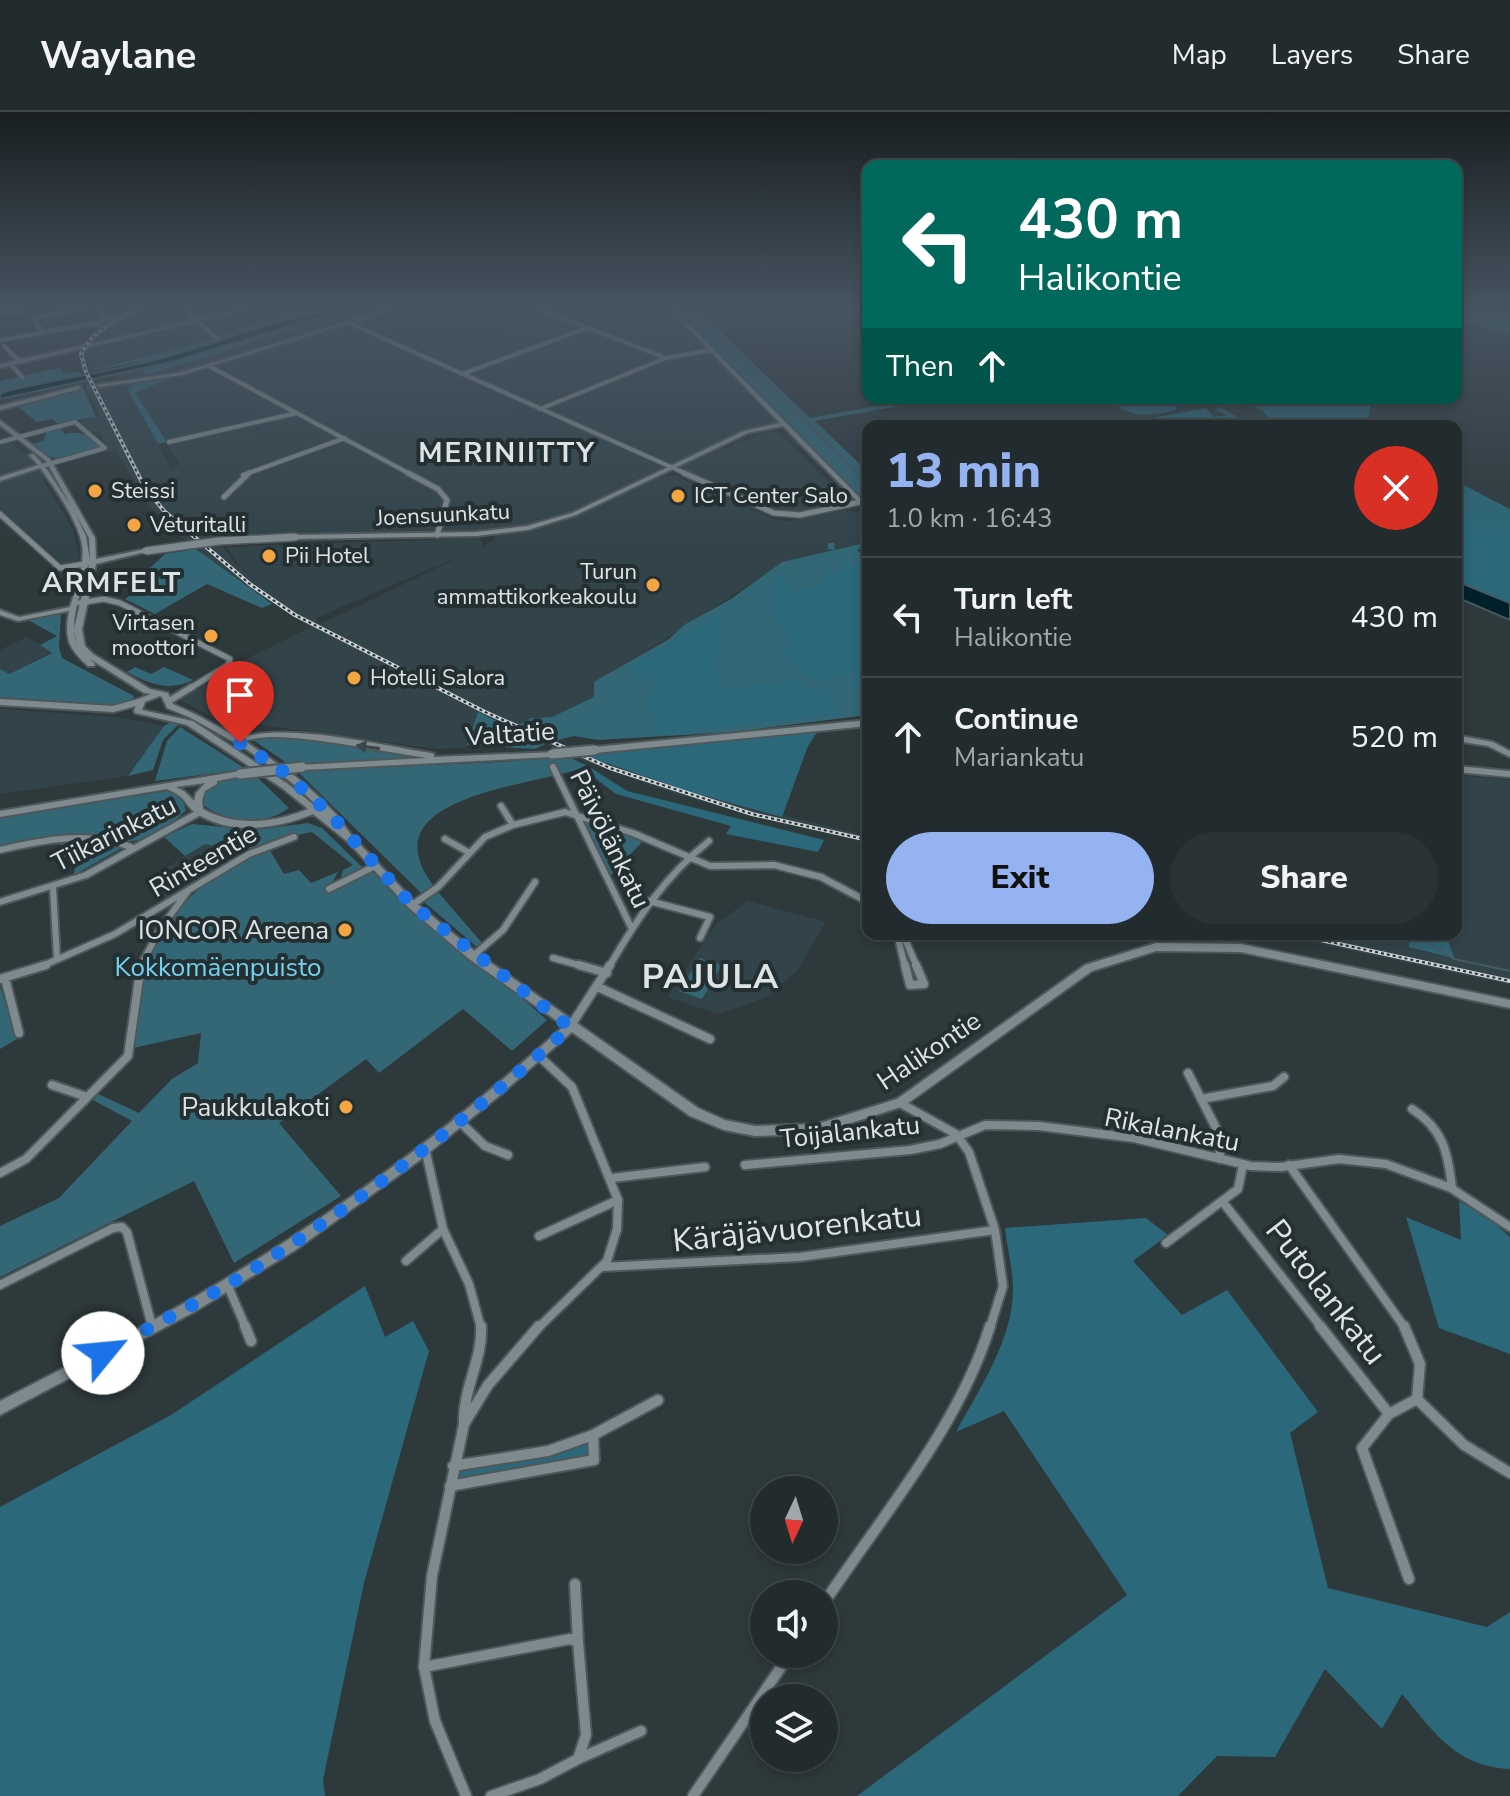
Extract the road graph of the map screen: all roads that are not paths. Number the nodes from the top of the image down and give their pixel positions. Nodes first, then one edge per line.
1 (78, 388) tunnel mouth
2 (249, 388) edge
3 (492, 388) edge
4 (593, 388) edge
5 (748, 388) edge
6 (0, 408) edge
7 (540, 409) junction
8 (297, 413) junction
9 (0, 422) edge
10 (784, 424) junction
11 (4, 429) edge
12 (14, 438) junction
13 (345, 438) junction
14 (0, 442) edge
15 (169, 442) dead end
16 (46, 465) junction
17 (672, 468) junction
18 (0, 479) edge
19 (224, 497) dead end
20 (860, 502) joint
21 (0, 514) edge
22 (437, 535) junction
23 (88, 563) junction
24 (79, 605) junction
25 (0, 612) edge
26 (164, 698) junction
27 (140, 701) junction
28 (0, 702) edge
29 (92, 708) junction
30 (147, 712) junction
31 (862, 724) edge
32 (225, 733) junction
33 (281, 734) junction
34 (1462, 739) edge
35 (239, 747) junction
36 (1510, 754) edge
37 (473, 759) junction
38 (553, 767) dead end
39 (1462, 770) edge
40 (1510, 774) edge
41 (238, 775) junction
42 (181, 784) junction
43 (154, 788) junction
44 (197, 800) junction
45 (501, 806) dead end
46 (311, 809) junction
47 (200, 812) junction
48 (575, 813) junction
49 (0, 814) edge
50 (513, 825) junction
51 (294, 837) dead end
52 (445, 839) dead end
53 (709, 841) dead end
54 (133, 848) junction
55 (0, 850) edge
56 (468, 852) junction
57 (689, 857) junction
58 (375, 866) junction
59 (535, 882) dead end
60 (53, 888) junction
61 (329, 889) dead end
62 (188, 891) junction
63 (862, 899) edge
64 (649, 901) junction
65 (0, 902) edge
66 (412, 905) junction
67 (632, 929) junction
68 (700, 938) dead end
69 (901, 940) edge
70 (903, 940) edge
71 (473, 956) junction
72 (553, 958) dead end
73 (57, 959) junction
74 (607, 973) junction
75 (2, 978) edge
76 (598, 987) junction
77 (1510, 1004) edge
78 (570, 1027) junction
79 (19, 1033) dead end
80 (710, 1039) dead end
81 (538, 1055) junction
82 (1188, 1073) dead end
83 (1284, 1077) dead end
84 (52, 1085) dead end
85 (87, 1097) junction
86 (1201, 1099) junction
87 (900, 1103) junction
88 (1412, 1109) dead end
89 (458, 1120) junction
90 (956, 1134) junction
91 (425, 1148) junction
92 (508, 1155) dead end
93 (1220, 1159) junction
94 (745, 1165) dead end
95 (1243, 1165) junction
96 (1289, 1165) junction
97 (705, 1167) dead end
98 (0, 1173) edge
99 (612, 1178) junction
100 (1452, 1188) junction
101 (618, 1200) junction
102 (1222, 1201) junction
103 (1510, 1227) edge
104 (443, 1229) junction
105 (995, 1230) junction
106 (539, 1236) dead end
107 (1166, 1243) dead end
108 (406, 1261) dead end
109 (603, 1267) junction
110 (227, 1284) junction
111 (0, 1285) edge
112 (152, 1326) junction
113 (251, 1341) dead end
114 (1417, 1399) junction
115 (658, 1400) dead end
116 (0, 1408) edge
117 (1389, 1414) junction
118 (464, 1424) junction
119 (593, 1435) junction
120 (453, 1466) junction
121 (1510, 1473) edge
122 (450, 1486) junction
123 (1409, 1579) dead end
124 (838, 1583) edge
125 (575, 1584) dead end
126 (578, 1642) junction
127 (424, 1667) junction
128 (780, 1668) edge
129 (641, 1731) dead end
130 (578, 1759) junction
131 (466, 1796) edge
132 (491, 1796) edge
133 (693, 1796) edge

1 - 6 main road
2 - 8 street
3 - 7 street
4 - 7 street
5 - 10 main road
7 - 17 street
8 - 13 street
8 - 15 street
9 - 11 main road
10 - 17 main road, Joensuunkatu
10 - 20 main road
11 - 12 main road
12 - 14 street
12 - 16 main road
12 - 16 street
13 - 19 street
13 - 22 street
16 - 18 main road
16 - 23 main road
17 - 20 street
17 - 22 main road, Joensuunkatu
21 - 23 street
22 - 23 main road, Joensuunkatu, bridge
23 - 24 main road
24 - 25 main road
24 - 26 main road
24 - 26 street
24 - 27 main road
26 - 27 main road
26 - 30 main road
26 - 32 main road
27 - 29 street
27 - 30 main road
28 - 29 street
29 - 30 street
30 - 35 main road
31 - 37 main road, Valtatie, bridge
32 - 33 main road
32 - 35 main road
33 - 35 main road
37 -> 33 main road
34 - 36 main road
35 - 46 main road
35 - 46 main road, Halikontie
37 - 41 main road, Valtatie, bridge
38 - 48 street, Päivölänkatu
39 - 40 main road
41 - 42 main road, Valtatie
41 - 44 main road
42 - 43 main road, Valtatie
42 - 44 main road
43 - 47 main road
43 - 49 main road, Valtatie
44 - 47 main road
45 - 50 street
46 - 47 main road
46 - 58 main road, Halikontie
47 - 54 street, Tiikarinkatu
48 - 50 street
48 - 57 street
48 - 67 street, Päivölänkatu
50 - 56 street
51 - 62 street, Rinteentie
52 - 56 street
53 - 57 street
54 - 55 street
54 - 60 street, Tiikarinkatu
56 - 66 street
57 - 63 street
57 - 64 street
58 - 61 street
58 - 66 main road, Halikontie
59 - 71 street
60 - 65 street, Tiikarinkatu
60 - 73 street
62 - 73 street, Rinteentie
62 - 85 street
64 - 67 street
64 - 68 street
66 - 71 main road, Halikontie
67 - 74 street
69 - 70 street
71 - 78 main road, Halikontie
72 - 74 street
73 - 75 street, Rinteentie
74 - 76 street
75 - 79 street
76 - 78 street
76 - 80 street
77 - 87 main road, Halikontie
78 - 81 main road
78 - 87 main road, Halikontie
81 - 89 main road
81 - 99 street
82 - 86 street
83 - 86 street
84 - 85 street
85 - 98 street
86 - 93 street
87 - 90 street
88 - 100 street
89 - 91 main road
89 - 92 street
90 - 93 street, Rikalankatu
90 - 94 street, Toijalankatu
90 - 105 street
91 - 104 street
91 - 110 main road
93 - 95 street, Rikalankatu
95 - 96 street, Rikalankatu
95 - 102 street
96 - 100 street, Rikalankatu
96 - 114 street
97 - 99 street
99 - 101 street
100 - 103 street, Rikalankatu
101 - 106 street
101 - 109 street
102 - 107 street
102 - 117 street, Putolankatu
104 - 108 street
104 - 118 street
105 - 109 street, Käräjävuorenkatu
105 - 124 street
109 - 118 street
110 - 112 main road
110 - 113 street
111 - 112 street
112 - 116 main road
114 - 117 street
114 - 121 street
115 - 119 street
117 - 123 street
118 - 120 street
119 - 120 street
119 - 122 street
120 - 122 street
122 - 127 street
125 - 126 street
126 - 127 street
126 - 130 street
127 - 131 street
128 - 133 street
129 - 130 street
130 - 132 street

